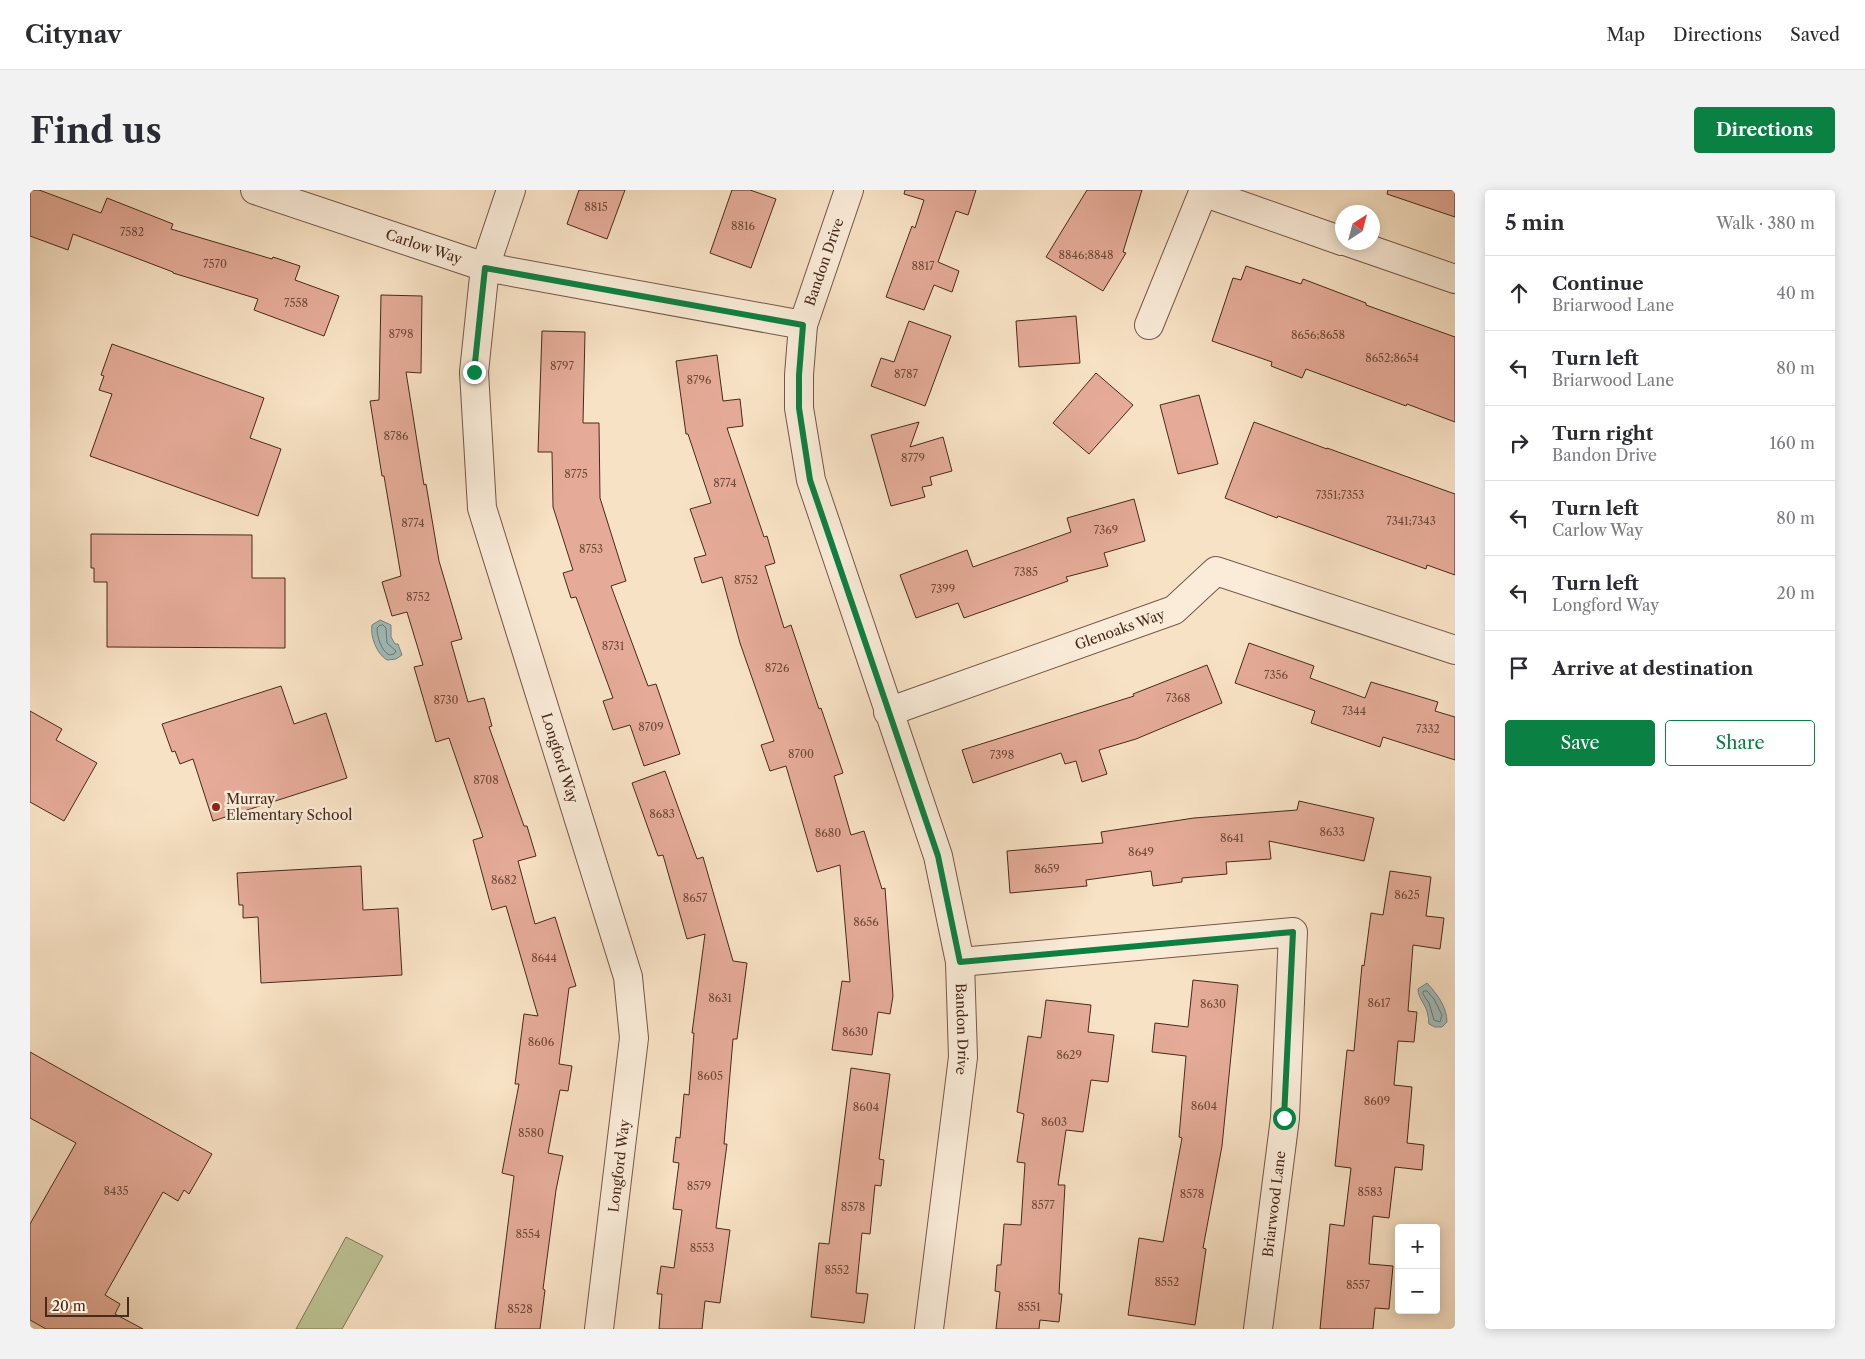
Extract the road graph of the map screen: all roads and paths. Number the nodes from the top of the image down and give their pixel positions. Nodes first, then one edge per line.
1 (255, 190) edge
2 (511, 190) edge
3 (849, 190) edge
4 (1203, 191) edge
5 (1335, 238) edge
6 (1371, 250) edge
7 (485, 268) junction
8 (1455, 279) edge
9 (803, 325) junction
10 (1149, 325) dead end
11 (1455, 650) edge
12 (888, 712) junction
13 (960, 962) junction
14 (599, 1329) edge
15 (929, 1329) edge
16 (1258, 1329) edge

1 - 7 street, Carlow Way
2 - 7 street, Longford Way
3 - 9 street, Bandon Drive
4 - 5 street
4 - 10 street
6 - 8 street
7 - 9 street, Carlow Way
7 - 14 street, Longford Way
9 - 12 street, Bandon Drive
11 - 12 street, Glenoaks Way
12 - 13 street, Bandon Drive
13 - 15 street, Bandon Drive
13 - 16 street, Briarwood Lane

